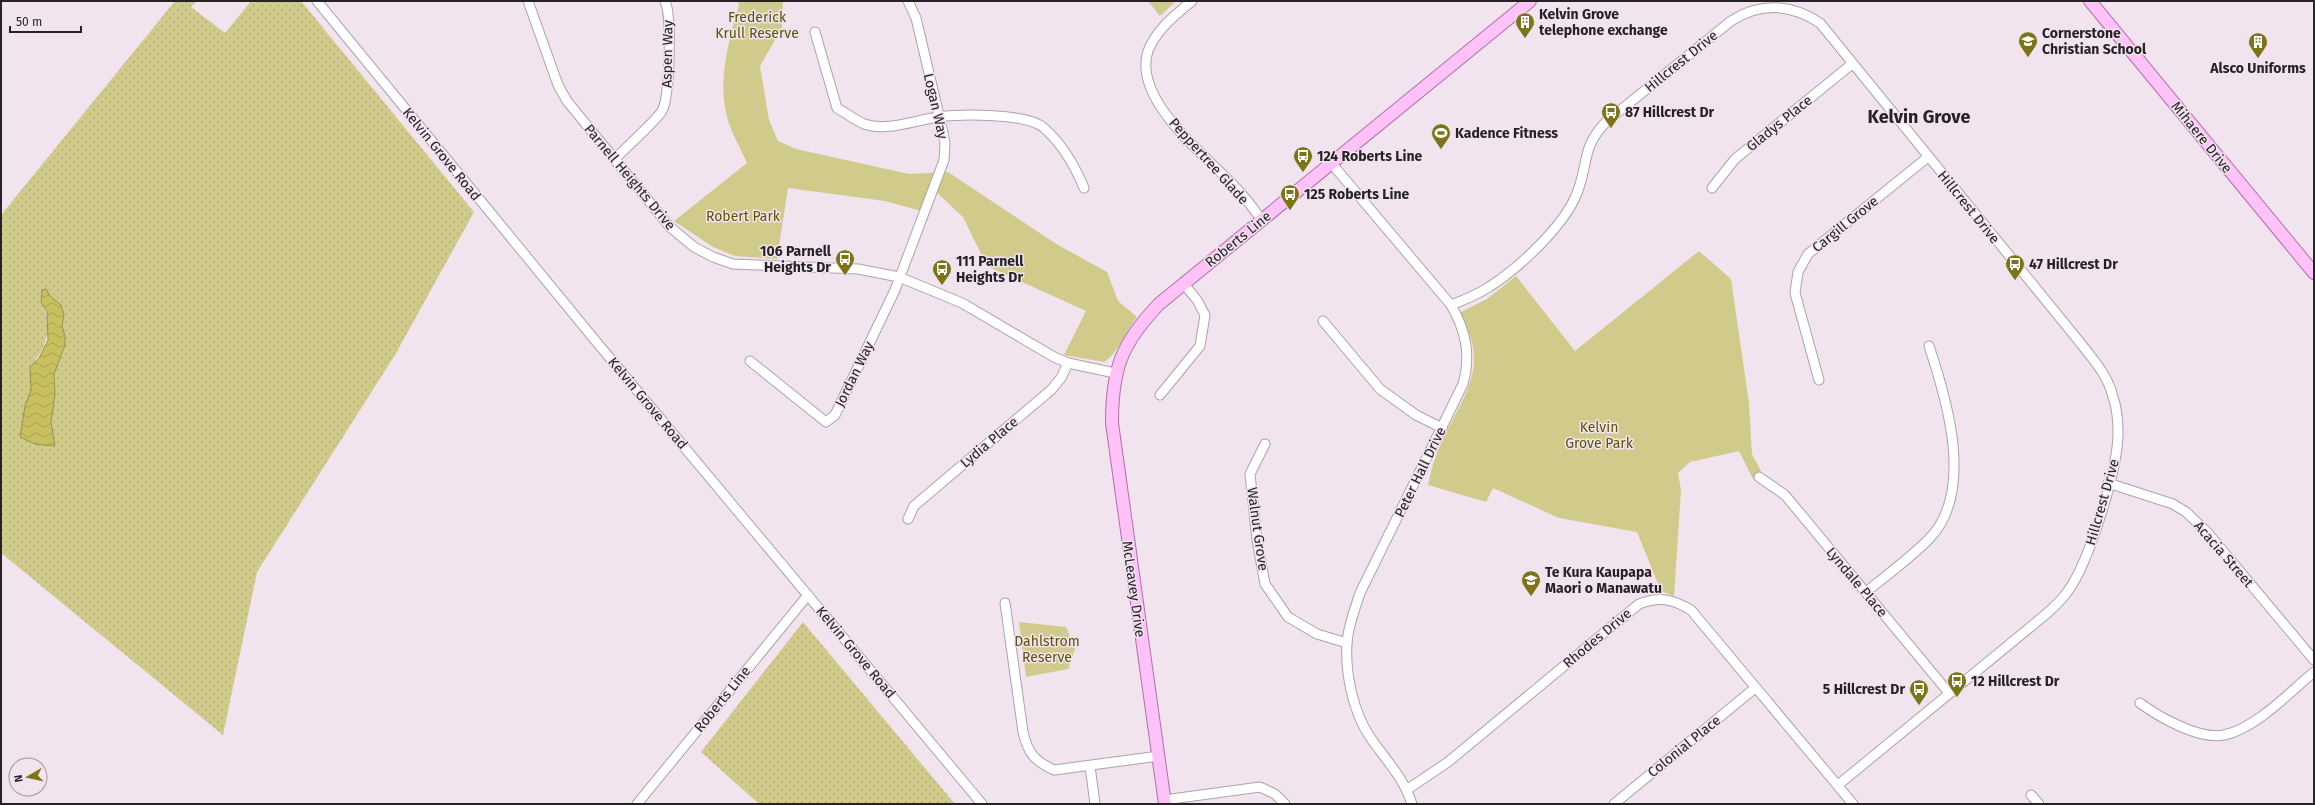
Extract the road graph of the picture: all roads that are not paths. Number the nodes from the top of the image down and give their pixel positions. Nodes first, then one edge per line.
1 (317, 1) edge
2 (528, 1) edge
3 (665, 1) edge
4 (908, 1) edge
5 (1192, 1) edge
6 (1530, 1) edge
7 (2090, 1) edge
8 (815, 32) dead end
9 (1852, 64) junction
10 (939, 117) junction
11 (1928, 156) junction
12 (614, 159) junction
13 (1332, 164) junction
14 (1084, 188) dead end
15 (1712, 188) dead end
16 (1262, 220) junction
17 (2314, 273) edge
18 (899, 277) junction
19 (1184, 284) junction
20 (1451, 305) junction
21 (1323, 322) dead end
22 (1929, 346) dead end
23 (750, 361) dead end
24 (1068, 363) junction
25 (1115, 373) junction
26 (1819, 380) dead end
27 (1160, 395) dead end
28 (1442, 428) junction
29 (1265, 444) dead end
30 (1758, 477) dead end
31 (2108, 483) junction
32 (908, 519) dead end
33 (1866, 592) junction
34 (808, 595) junction
35 (1005, 602) dead end
36 (1347, 643) junction
37 (2314, 660) edge
38 (2314, 672) edge
39 (1755, 688) junction
40 (1949, 693) junction
41 (2140, 703) dead end
42 (1159, 756) junction
43 (1090, 766) junction
44 (1838, 785) junction
45 (1408, 789) junction
46 (2031, 795) dead end
47 (1165, 802) edge
48 (637, 804) edge
49 (982, 804) edge
50 (1095, 804) edge
51 (1285, 804) edge
52 (1412, 804) edge
53 (1614, 804) edge
54 (1853, 804) edge
55 (2039, 804) edge

1 - 34 street, Kelvin Grove Road
2 - 12 street, Parnell Heights Drive
3 - 12 street, Aspen Way
4 - 10 street, Logan Way
5 - 16 street, Peppertree Glade
6 - 13 main road, Roberts Line
7 - 17 main road, Mihaere Drive
8 - 10 street
9 - 11 street, Hillcrest Drive
9 - 15 street, Gladys Place
9 - 20 street, Hillcrest Drive
10 - 14 street
10 - 18 street, Logan Way
11 - 26 street, Cargill Grove
11 - 31 street, Hillcrest Drive
12 - 18 street, Parnell Heights Drive
13 - 16 main road, Roberts Line
13 - 20 street, Peter Hall Drive
16 - 19 main road, Roberts Line
18 - 23 street, Jordan Way
18 - 24 street, Parnell Heights Drive
19 - 25 main road, Roberts Line
19 - 27 street
20 - 28 street, Peter Hall Drive
21 - 28 street
22 - 33 street
24 - 25 street, Parnell Heights Drive
24 - 32 street, Lydia Place
25 - 42 main road, McLeavey Drive
28 - 36 street, Peter Hall Drive
29 - 36 street, Walnut Grove
30 - 33 street, Lyndale Place
31 - 37 street, Acacia Street
31 - 40 street, Hillcrest Drive
33 - 40 street, Lyndale Place
34 - 48 street, Roberts Line
34 - 49 street, Kelvin Grove Road
35 - 43 street
36 - 45 street, Peter Hall Drive
38 - 41 street
39 - 44 street, Rhodes Drive
39 - 45 street, Rhodes Drive
39 - 53 street, Colonial Place
40 - 44 street, Hillcrest Drive
42 - 43 street
42 - 47 main road, McLeavey Drive
43 - 50 street
44 - 54 street, Rhodes Drive
45 - 52 street, Peter Hall Drive
46 - 55 street
47 - 51 street

